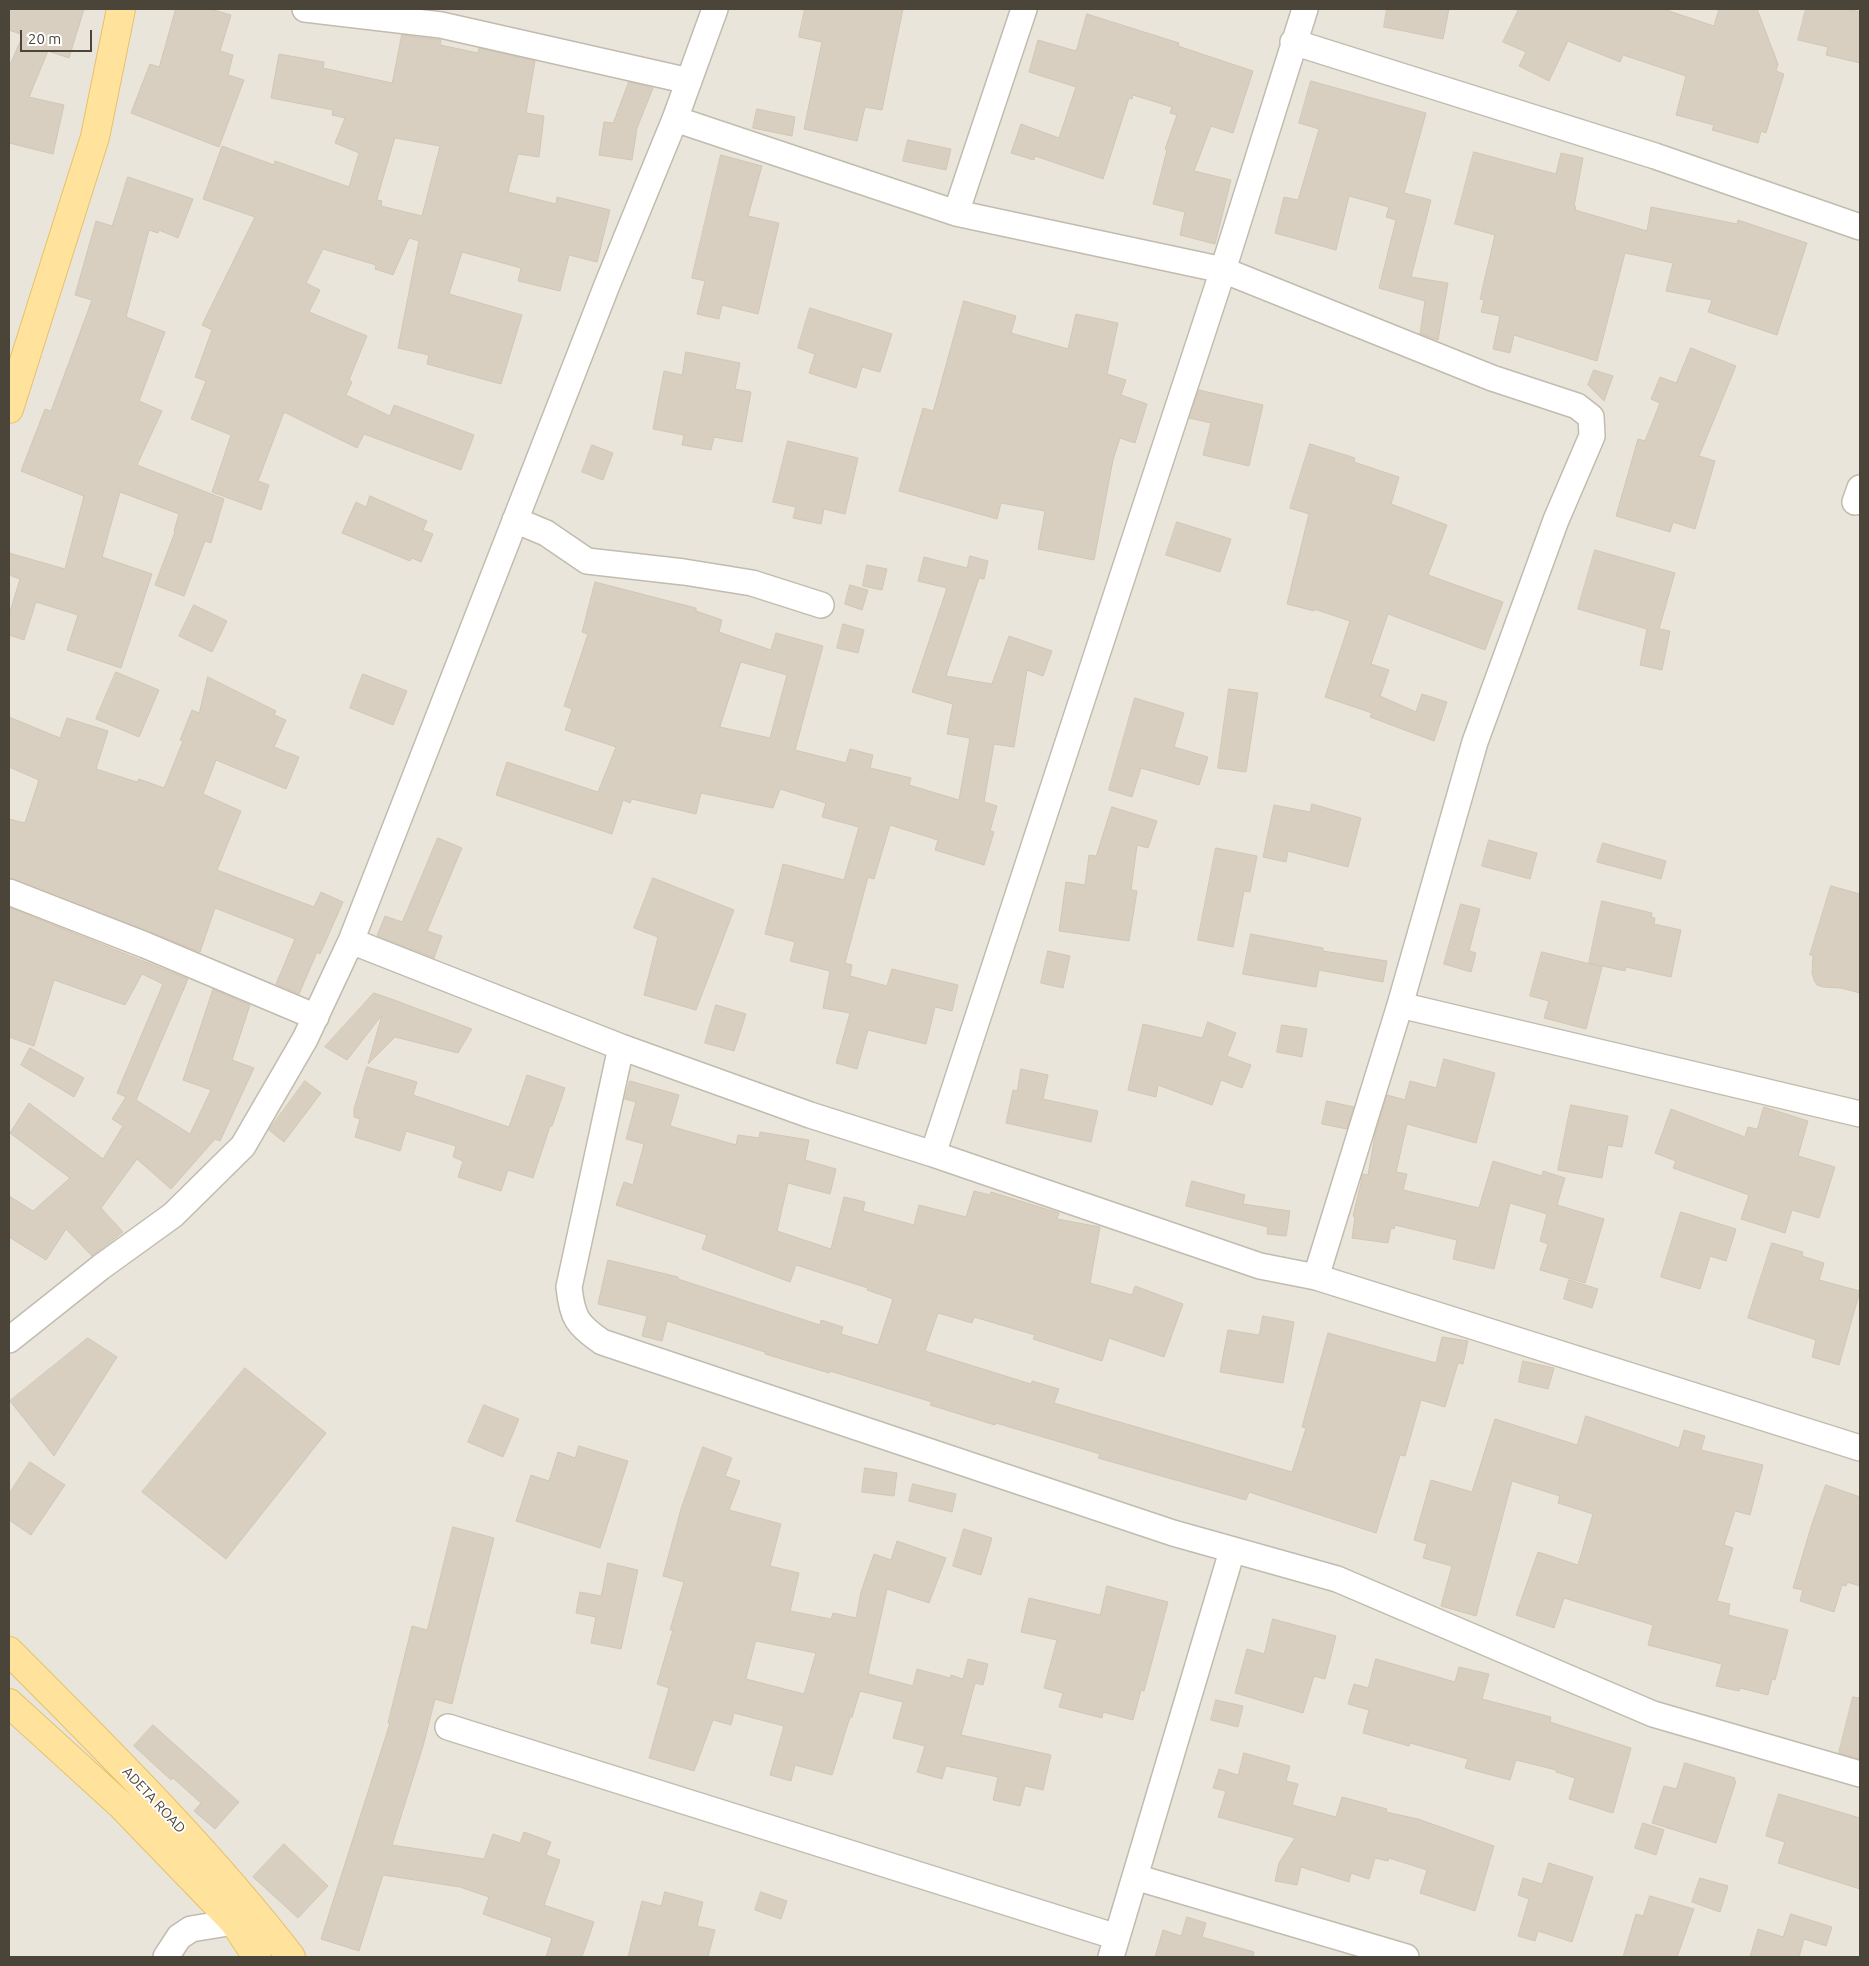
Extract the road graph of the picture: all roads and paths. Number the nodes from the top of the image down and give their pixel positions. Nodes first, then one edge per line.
1 (121, 9) edge
2 (306, 9) edge
3 (714, 9) edge
4 (1024, 9) edge
5 (1305, 9) edge
6 (1293, 42) junction
7 (689, 81) junction
8 (675, 119) junction
9 (956, 213) junction
10 (1860, 227) edge
11 (1223, 270) junction
12 (9, 409) edge
13 (515, 520) junction
14 (821, 605) dead end
15 (9, 892) edge
16 (351, 941) junction
17 (1400, 1005) junction
18 (316, 1017) junction
19 (621, 1047) junction
20 (1860, 1114) edge
21 (933, 1154) junction
22 (1316, 1278) junction
23 (9, 1340) edge
24 (1860, 1448) edge
25 (1232, 1551) junction
26 (9, 1651) edge
27 (9, 1703) edge
28 (448, 1727) dead end
29 (1860, 1774) edge
30 (1135, 1877) junction
31 (234, 1922) junction
32 (1114, 1947) edge
33 (166, 1957) edge
34 (257, 1957) edge
35 (291, 1957) edge
36 (1406, 1957) edge

1 - 12 main road
2 - 7 street
3 - 7 street
4 - 9 street
5 - 6 street
6 - 10 street
6 - 11 street
7 - 8 street
8 - 9 street
8 - 13 street
9 - 11 street
11 - 17 street
11 - 21 street
13 - 14 street
13 - 16 street
15 - 18 street
16 - 18 street
16 - 19 street
17 - 20 street
17 - 22 street
18 - 23 street
19 - 21 street
19 - 25 street
21 - 22 street
22 - 24 street
25 - 29 street
25 - 30 street
26 - 35 main road, ADETA ROAD
27 - 31 main road, ADETA ROAD
28 - 32 street
30 - 32 street
30 - 36 street
31 - 33 street
31 - 34 main road, ADETA ROAD

